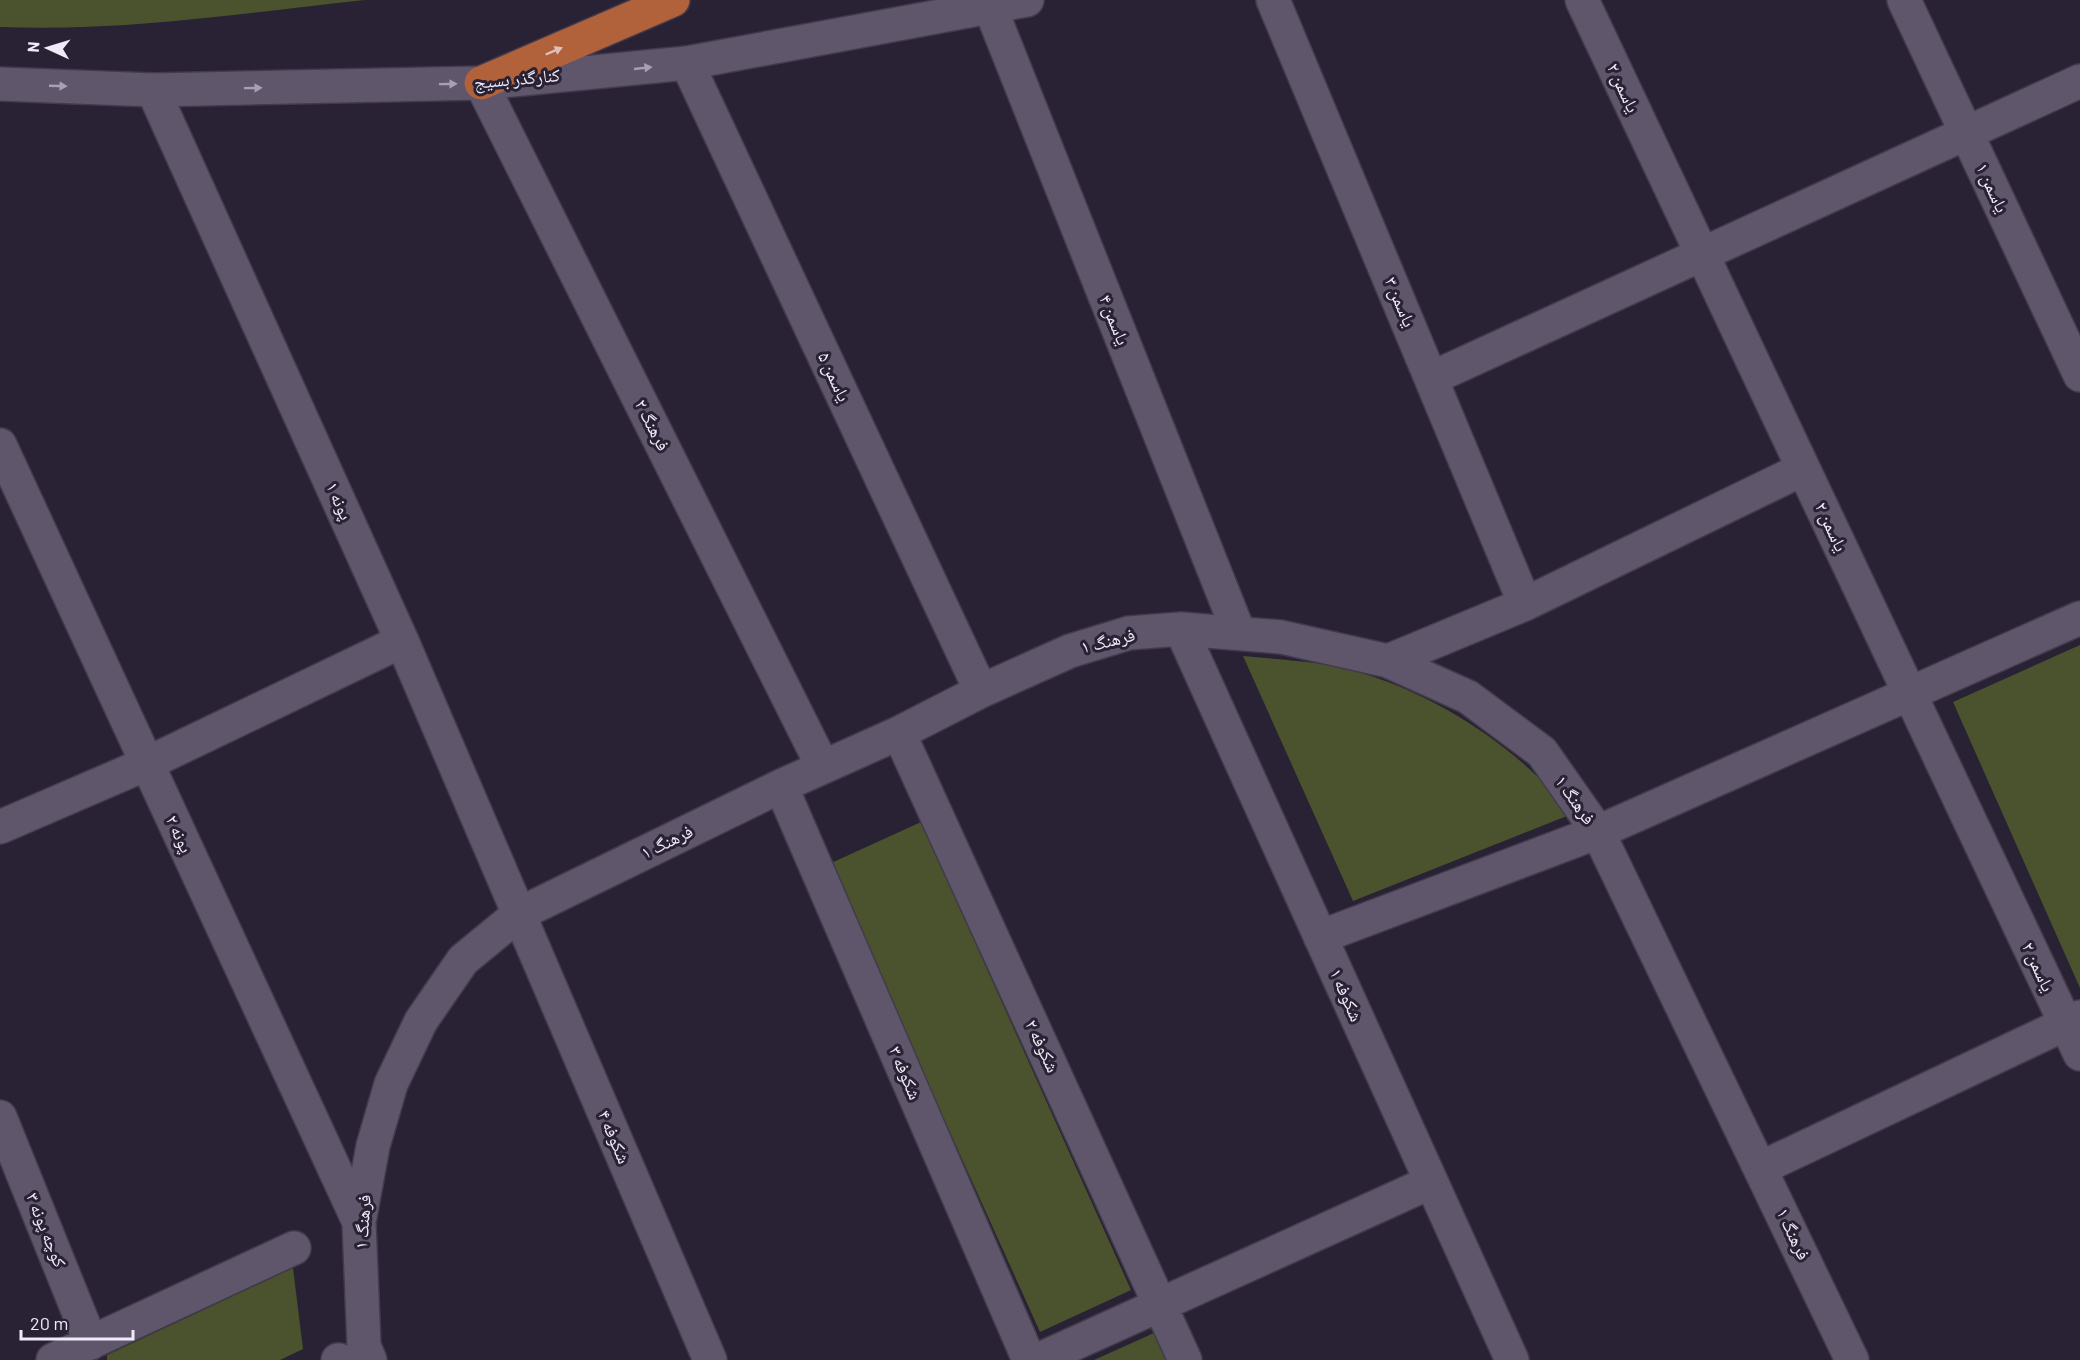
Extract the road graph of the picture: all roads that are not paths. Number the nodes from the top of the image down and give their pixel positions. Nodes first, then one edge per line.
1 (673, 0) edge
2 (1027, 0) edge
3 (1273, 0) edge
4 (1582, 0) edge
5 (1904, 0) edge
6 (990, 7) junction
7 (687, 63) junction
8 (2080, 81) edge
9 (482, 83) junction
10 (0, 84) edge
11 (153, 90) junction
12 (1967, 135) junction
13 (1701, 252) junction
14 (2080, 375) edge
15 (1432, 378) junction
16 (0, 446) edge
17 (1803, 469) junction
18 (1525, 604) junction
19 (2080, 618) edge
20 (1181, 629) junction
21 (1239, 633) junction
22 (402, 641) junction
23 (1388, 661) junction
24 (981, 691) junction
25 (1909, 693) junction
26 (899, 733) junction
27 (146, 764) junction
28 (823, 767) junction
29 (781, 786) junction
30 (0, 827) edge
31 (1598, 832) junction
32 (519, 915) junction
33 (1320, 937) junction
34 (2073, 1021) edge
35 (2080, 1054) edge
36 (0, 1117) edge
37 (1761, 1168) junction
38 (1431, 1182) junction
39 (359, 1222) junction
40 (294, 1248) dead end
41 (1159, 1303) junction
42 (91, 1343) junction
43 (53, 1360) edge
44 (370, 1360) edge
45 (710, 1360) edge
46 (1029, 1360) edge
47 (1038, 1360) edge
48 (1185, 1360) edge
49 (1512, 1360) edge
50 (1852, 1360) edge

9 -> 1 highway
2 - 6 street, کنارگذر بسیج
3 - 15 street, یاسمن ۳
4 - 13 street, یاسمن ۲
5 - 12 street, یاسمن ۱
6 - 7 street, کنارگذر بسیج
6 - 21 street, یاسمن ۴
9 -> 7 street, کنارگذر بسیج
7 - 24 street, یاسمن ۵
8 - 12 street
11 -> 9 street, کنارگذر بسیج
9 - 28 street, فرهنگ ۲
10 -> 11 street, کنارگذر بسیج
11 - 22 street, پونه ۱
12 - 13 street
12 - 14 street, یاسمن ۱
13 - 15 street
13 - 17 street, یاسمن ۲
15 - 18 street, یاسمن ۳
16 - 27 street, پونه ۲
17 - 18 street
17 - 25 street, یاسمن ۲
18 - 23 street
19 - 25 street
20 - 21 street, فرهنگ ۱
20 - 24 street, فرهنگ ۱
20 - 33 street, شکوفه ۱
21 - 23 street, فرهنگ ۱
22 - 27 street
22 - 32 street, پونه ۱
23 - 31 street, فرهنگ ۱
24 - 26 street, فرهنگ ۱
25 - 31 street
25 - 34 street, یاسمن ۲
26 - 28 street, فرهنگ ۱
26 - 41 street, شکوفه ۲
27 - 30 street
27 - 39 street, پونه ۲
28 - 29 street, فرهنگ ۱
29 - 32 street, فرهنگ ۱
29 - 46 street, شکوفه ۳
31 - 33 street
31 - 37 street, فرهنگ ۱
32 - 39 street, فرهنگ ۱
32 - 45 street, شکوفه ۴
33 - 38 street, شکوفه ۱
34 - 35 street, یاسمن ۲
34 - 37 street
36 - 42 street, کوچه پونه ۳
37 - 50 street, فرهنگ ۱
38 - 41 street
38 - 49 street, شکوفه ۱
39 - 44 street, فرهنگ ۱
40 - 42 street
41 - 47 street
41 - 48 street, شکوفه ۲
42 - 43 street

